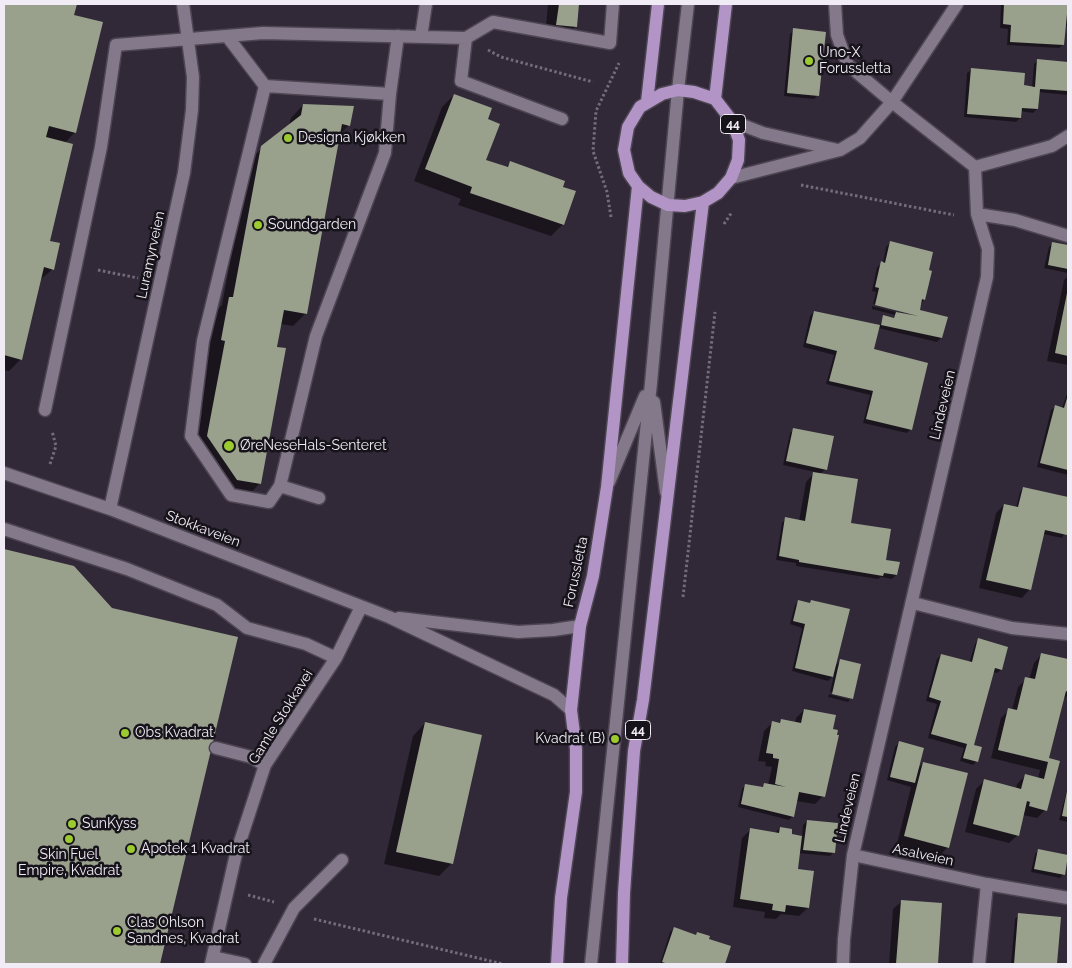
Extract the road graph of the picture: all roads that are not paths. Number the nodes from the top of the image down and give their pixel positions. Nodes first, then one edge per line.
1 (183, 4) edge
2 (426, 4) edge
3 (613, 4) edge
4 (658, 4) edge
5 (688, 4) edge
6 (726, 4) edge
7 (835, 4) edge
8 (957, 4) edge
9 (227, 36) junction
10 (398, 36) junction
11 (421, 37) junction
12 (189, 38) junction
13 (466, 38) junction
14 (265, 86) junction
15 (678, 90) junction
16 (390, 94) junction
17 (715, 99) junction
18 (647, 102) junction
19 (892, 102) junction
20 (562, 119) dead end
21 (732, 121) junction
22 (1068, 136) edge
23 (840, 150) junction
24 (975, 167) junction
25 (731, 178) junction
26 (638, 186) junction
27 (703, 202) junction
28 (668, 205) junction
29 (977, 214) junction
30 (1068, 236) edge
31 (651, 383) junction
32 (45, 410) road end
33 (4, 473) edge
34 (280, 486) junction
35 (607, 487) junction
36 (667, 497) junction
37 (320, 498) dead end
38 (110, 509) junction
39 (4, 529) edge
40 (913, 603) junction
41 (361, 607) junction
42 (389, 617) junction
43 (580, 626) junction
44 (1068, 634) edge
45 (336, 658) junction
46 (571, 710) junction
47 (216, 748) dead end
48 (265, 765) junction
49 (853, 856) junction
50 (342, 860) dead end
51 (987, 884) junction
52 (1068, 898) edge
53 (212, 961) edge
54 (245, 964) edge
55 (264, 964) edge
56 (557, 964) edge
57 (591, 964) edge
58 (622, 964) edge
59 (843, 964) edge
60 (980, 964) edge

1 - 12 street, Luramyrveien
2 - 11 street
3 - 13 street
4 - 18 main road
5 - 15 street
6 - 17 main road, 44
7 - 19 street
8 - 19 street
9 - 10 street
9 - 12 street
9 - 14 street
10 - 11 street
10 - 16 street
11 - 13 street
12 - 32 street
12 - 38 street, Luramyrveien
13 - 20 street
14 - 16 street
14 - 34 street
15 - 17 main road, 44
15 - 18 main road, 44
15 - 28 street
16 - 34 street
17 - 21 main road, 44
18 - 26 main road, 44
19 - 23 street
19 - 24 street
21 - 23 street
21 - 25 main road, 44
22 - 24 street
23 - 25 street
24 - 29 street, Lindeveien
25 - 27 main road, 44
26 - 28 main road, 44
26 - 35 main road, Forussletta
27 - 28 main road, 44
27 - 36 main road, 44
28 - 31 street
29 - 30 street
29 - 40 street, Lindeveien
31 - 35 street
31 - 36 street
31 - 57 street
33 - 38 street, Stokkaveien
34 - 37 street
35 - 43 main road, Forussletta
36 - 58 main road, 44
38 - 41 street, Stokkaveien
39 - 45 street
40 - 44 street
40 - 49 street, Lindeveien
41 - 42 street, Stokkaveien
41 - 45 street, Gamle Stokkavei
42 - 43 street, Stokkaveien
42 - 46 street, Stokkaveien
43 - 46 main road, Forussletta
45 - 48 street, Gamle Stokkavei
46 - 56 main road, Forussletta
47 - 48 street
48 - 53 street, Gamle Stokkavei
49 - 51 street, Asalveien
49 - 59 street, Lindeveien
50 - 55 street
51 - 52 street, Asalveien
51 - 60 street
53 - 54 street

